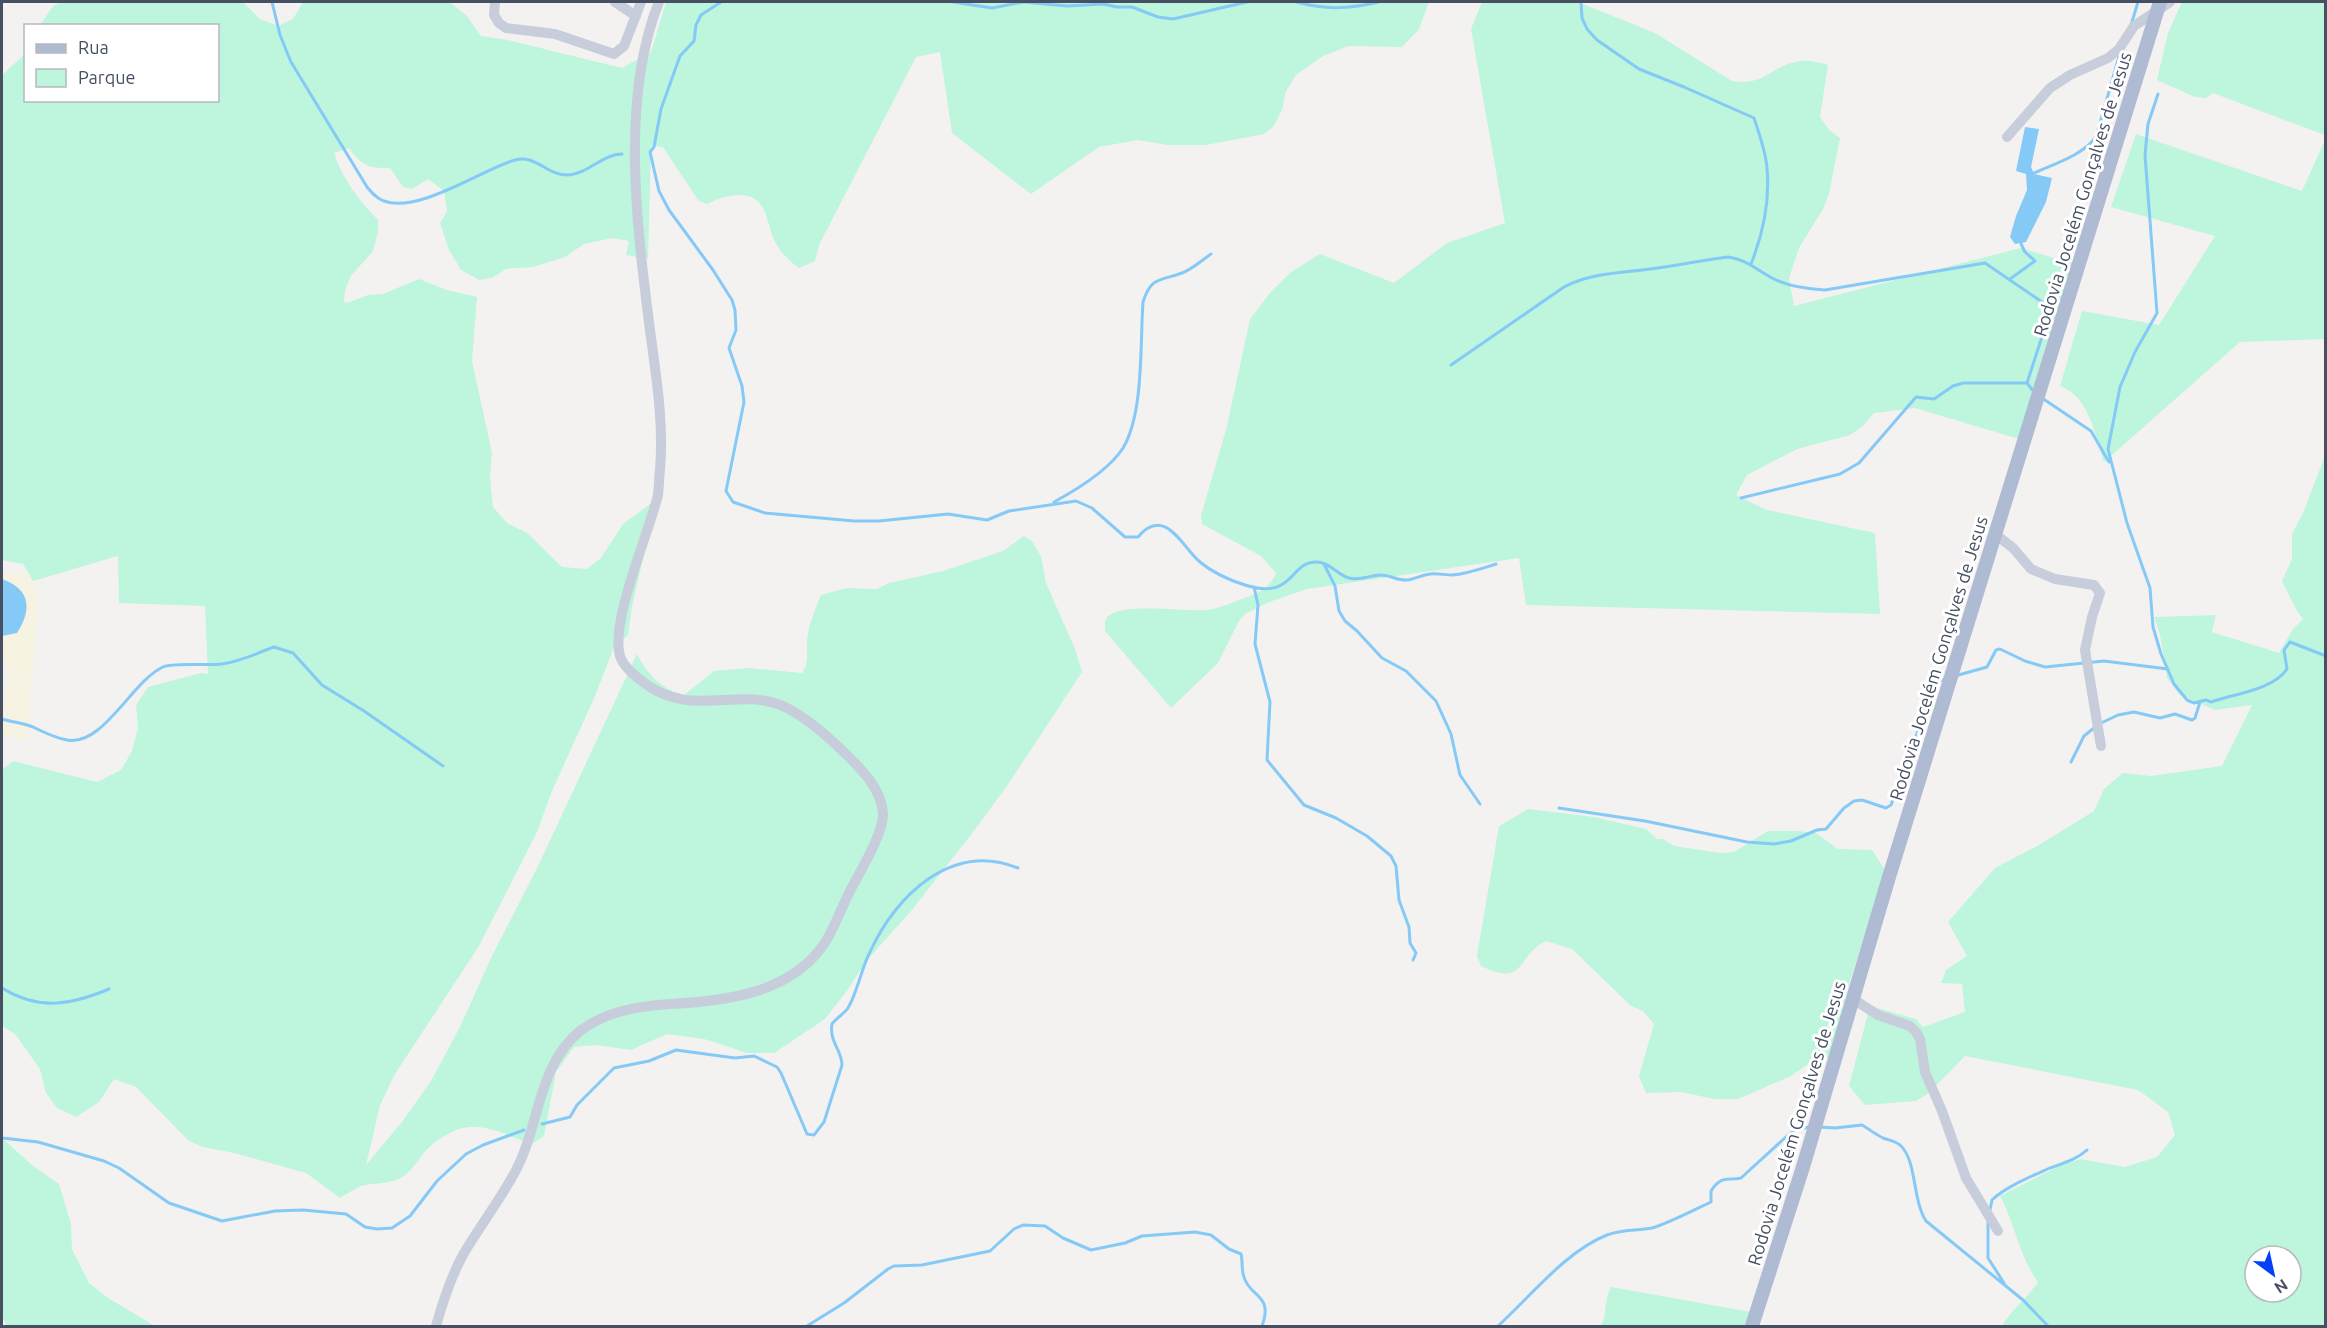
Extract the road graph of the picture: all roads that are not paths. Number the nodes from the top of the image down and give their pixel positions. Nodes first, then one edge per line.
1 (495, 2) edge
2 (615, 2) edge
3 (641, 2) edge
4 (659, 2) edge
5 (2170, 2) edge
6 (2158, 6) edge
7 (636, 16) junction
8 (2007, 137) dead end
9 (1995, 534) junction
10 (2101, 746) dead end
11 (1853, 999) junction
12 (1998, 1231) dead end
13 (436, 1326) edge
14 (1752, 1326) edge

1 - 7 street
2 - 7 street
3 - 7 street
4 - 13 street
5 - 6 street
6 - 8 street
6 - 9 main road, Rodovia Jocelém Gonçalves de Jesus
9 - 10 street
9 - 11 main road, Rodovia Jocelém Gonçalves de Jesus
11 - 12 street
11 - 14 main road, Rodovia Jocelém Gonçalves de Jesus

